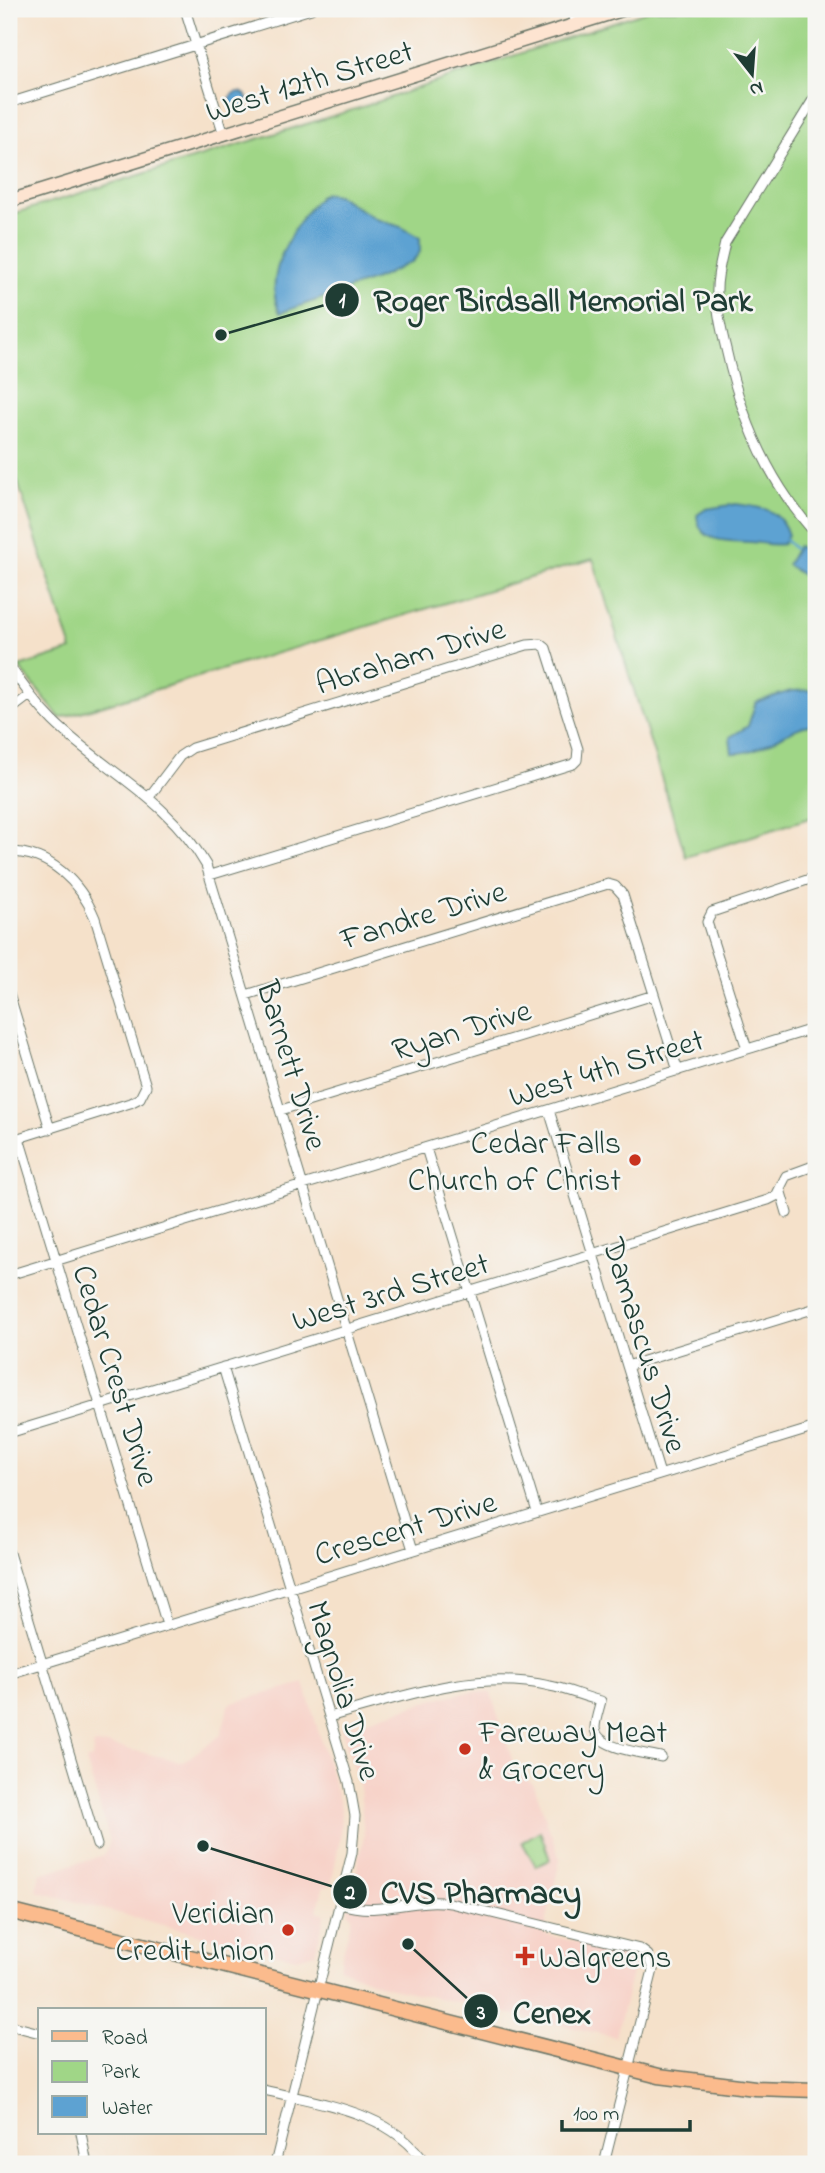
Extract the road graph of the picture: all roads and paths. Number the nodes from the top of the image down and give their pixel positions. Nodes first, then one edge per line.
1 (185, 9) edge
2 (311, 9) edge
3 (572, 9) edge
4 (625, 9) edge
5 (576, 24) junction
6 (196, 45) junction
7 (816, 95) edge
8 (9, 103) edge
9 (224, 135) junction
10 (9, 201) edge
11 (816, 534) edge
12 (9, 665) edge
13 (30, 695) junction
14 (9, 711) edge
15 (149, 797) junction
16 (9, 852) edge
17 (210, 875) junction
18 (816, 877) edge
19 (9, 993) edge
20 (246, 995) junction
21 (654, 995) junction
22 (816, 1028) edge
23 (747, 1049) junction
24 (677, 1071) junction
25 (281, 1110) junction
26 (549, 1110) junction
27 (50, 1129) junction
28 (19, 1138) junction
29 (9, 1141) edge
30 (426, 1148) junction
31 (816, 1165) edge
32 (304, 1185) junction
33 (780, 1189) junction
34 (788, 1213) dead end
35 (593, 1254) junction
36 (56, 1261) junction
37 (9, 1275) edge
38 (470, 1292) junction
39 (816, 1308) edge
40 (347, 1330) junction
41 (627, 1366) junction
42 (223, 1367) junction
43 (100, 1405) junction
44 (816, 1427) edge
45 (9, 1433) edge
46 (660, 1474) junction
47 (537, 1512) junction
48 (413, 1550) junction
49 (9, 1553) edge
50 (289, 1588) junction
51 (167, 1625) junction
52 (42, 1664) junction
53 (9, 1674) edge
54 (329, 1717) junction
55 (661, 1757) dead end
56 (97, 1845) dead end
57 (340, 1904) junction
58 (9, 1911) edge
59 (318, 1989) junction
60 (9, 2025) edge
61 (38, 2032) edge
62 (627, 2067) junction
63 (266, 2090) edge
64 (816, 2090) edge
65 (292, 2097) junction
66 (81, 2134) edge
67 (87, 2164) edge
68 (275, 2164) edge
69 (426, 2164) edge
70 (604, 2164) edge

1 - 6 street
2 - 6 street
3 - 5 street
4 - 5 main road, West 12th Street
5 - 9 main road, West 12th Street
6 - 8 street
6 - 9 street
7 - 11 street
9 - 10 main road, West 12th Street
12 - 13 street, Barnett Drive
13 - 14 street
13 - 15 street, Barnett Drive
15 - 17 street, Barnett Drive
15 - 17 street, Abraham Drive
16 - 27 street
17 - 20 street, Barnett Drive
18 - 23 street
19 - 27 street
20 - 21 street, Fandre Drive
20 - 25 street, Barnett Drive
21 - 24 street
21 - 25 street, Ryan Drive
22 - 23 street, West 4th Street
23 - 24 street, West 4th Street
24 - 26 street, West 4th Street
25 - 32 street, Barnett Drive
26 - 30 street, West 4th Street
26 - 35 street, Damascus Drive
27 - 28 street
28 - 29 street
28 - 36 street, Cedar Crest Drive
30 - 32 street, West 4th Street
30 - 38 street
31 - 33 street, West 3rd Street
32 - 36 street, West 4th Street
32 - 40 street, Barnett Drive
33 - 34 street
33 - 35 street, West 3rd Street
35 - 38 street, West 3rd Street
35 - 41 street, Damascus Drive
36 - 37 street, West 4th Street
36 - 43 street, Cedar Crest Drive
38 - 40 street, West 3rd Street
38 - 47 street
39 - 41 street
40 - 42 street, West 3rd Street
40 - 48 street, Barnett Drive
41 - 46 street, Damascus Drive
42 - 43 street, West 3rd Street
42 - 50 street, Magnolia Drive
43 - 45 street, West 3rd Street
43 - 51 street, Cedar Crest Drive
44 - 46 street, Crescent Drive
46 - 47 street, Crescent Drive
47 - 48 street, Crescent Drive
48 - 50 street, Crescent Drive
49 - 52 street
50 - 51 street, Crescent Drive
50 - 54 street, Magnolia Drive
51 - 52 street, Crescent Drive
52 - 53 street, Crescent Drive
52 - 56 street
54 - 55 street
54 - 57 street, Magnolia Drive
57 - 59 street, Magnolia Drive
57 - 62 street
58 - 59 main road
59 - 62 main road
59 - 65 street, Magnolia Drive
60 - 61 street
62 - 64 main road
62 - 70 street
63 - 65 street
65 - 68 street, Magnolia Drive
65 - 69 street
66 - 67 street

